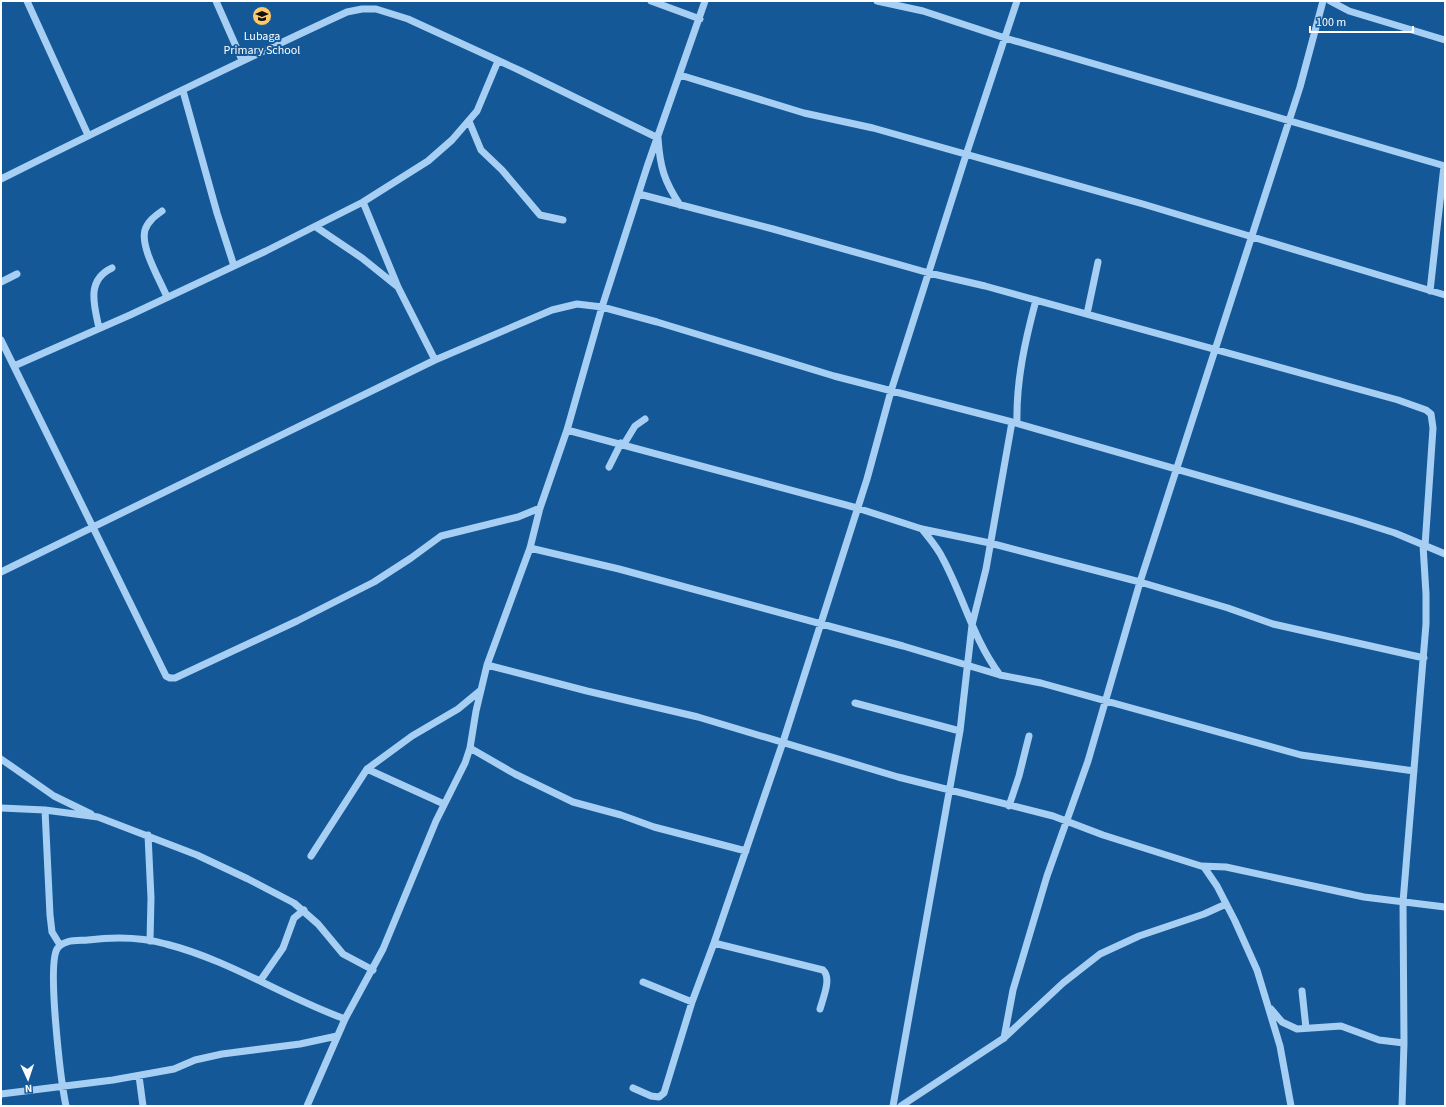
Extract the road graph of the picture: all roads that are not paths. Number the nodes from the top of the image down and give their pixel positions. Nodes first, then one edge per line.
1 (27, 1) edge
2 (216, 1) edge
3 (380, 1) edge
4 (651, 1) edge
5 (705, 1) edge
6 (877, 1) edge
7 (1017, 1) edge
8 (1324, 1) edge
9 (1330, 1) edge
10 (376, 8) junction
11 (700, 19) junction
12 (1005, 38) junction
13 (1445, 40) edge
14 (242, 60) junction
15 (498, 61) junction
16 (680, 75) junction
17 (184, 91) junction
18 (469, 121) junction
19 (1288, 121) junction
20 (88, 135) junction
21 (658, 138) junction
22 (966, 155) junction
23 (1445, 166) edge
24 (1, 178) edge
25 (639, 194) junction
26 (363, 202) junction
27 (680, 205) junction
28 (162, 211) dead end
29 (563, 220) dead end
30 (316, 227) junction
31 (1250, 238) junction
32 (1098, 262) dead end
33 (234, 266) junction
34 (112, 268) dead end
35 (17, 274) dead end
36 (929, 274) junction
37 (1, 282) edge
38 (398, 287) junction
39 (1430, 291) junction
40 (1445, 295) edge
41 (167, 297) junction
42 (1036, 300) junction
43 (602, 307) junction
44 (1087, 314) junction
45 (99, 328) junction
46 (1, 340) edge
47 (1214, 350) junction
48 (435, 360) junction
49 (14, 366) junction
50 (891, 391) junction
51 (645, 419) dead end
52 (1015, 423) junction
53 (567, 430) junction
54 (622, 443) junction
55 (609, 467) dead end
56 (1175, 469) junction
57 (540, 508) junction
58 (858, 508) junction
59 (93, 527) junction
60 (922, 529) junction
61 (990, 543) junction
62 (1424, 546) junction
63 (530, 548) junction
64 (1445, 554) edge
65 (1, 572) edge
66 (1140, 582) junction
67 (821, 624) junction
68 (972, 625) junction
69 (1424, 658) junction
70 (487, 665) junction
71 (968, 665) junction
72 (1000, 675) junction
73 (481, 690) junction
74 (1106, 702) junction
75 (855, 703) dead end
76 (960, 731) junction
77 (1029, 736) dead end
78 (783, 742) junction
79 (470, 748) junction
80 (1, 759) edge
81 (367, 769) junction
82 (1414, 771) junction
83 (950, 790) junction
84 (444, 804) junction
85 (1009, 806) junction
86 (1, 808) edge
87 (45, 810) junction
88 (98, 817) junction
89 (1067, 820) junction
90 (148, 835) junction
91 (746, 851) junction
92 (311, 856) dead end
93 (1199, 866) junction
94 (1403, 902) junction
95 (1226, 904) junction
96 (1445, 907) edge
97 (304, 910) junction
98 (150, 941) junction
99 (714, 943) junction
100 (60, 945) junction
101 (373, 970) junction
102 (260, 981) junction
103 (643, 982) dead end
104 (1302, 991) dead end
105 (692, 1002) junction
106 (1269, 1005) junction
107 (820, 1009) dead end
108 (345, 1019) junction
109 (1306, 1028) junction
110 (337, 1036) junction
111 (1004, 1038) junction
112 (1404, 1043) junction
113 (138, 1076) junction
114 (62, 1087) junction
115 (633, 1088) dead end
116 (1, 1094) edge
117 (66, 1106) edge
118 (143, 1106) edge
119 (307, 1106) edge
120 (893, 1106) edge
121 (901, 1106) edge
122 (1291, 1106) edge
123 (1402, 1106) edge

1 - 20 street
2 - 14 street
3 - 10 street
4 - 11 street
5 - 11 street
6 - 12 street
7 - 12 street
8 - 19 street
9 - 13 street
10 - 14 street
10 - 15 street
11 - 16 street
12 - 19 street
12 - 22 street
14 - 17 street
15 - 18 street
15 - 21 street
16 - 21 street
16 - 22 street
17 - 20 street
17 - 33 street
18 - 26 street
18 - 29 street
19 - 23 street
19 - 31 street
20 - 24 street
21 - 25 street
21 - 27 street
22 - 31 street
22 - 36 street
23 - 39 street
25 - 27 street
25 - 43 street
26 - 30 street
26 - 38 street
27 - 36 street
28 - 41 street
30 - 33 street
30 - 38 street
31 - 39 street
31 - 47 street
32 - 44 street
33 - 41 street
34 - 45 street
35 - 37 street
36 - 42 street
36 - 50 street
38 - 48 street
39 - 40 street
41 - 45 street
42 - 44 street
42 - 52 street
43 - 48 street
43 - 50 street
43 - 53 street
44 - 47 street
45 - 49 street
46 - 49 street
47 - 56 street
47 - 62 street
48 - 59 street
49 - 59 street
50 - 52 street
50 - 58 street
51 - 54 street
52 - 56 street
52 - 61 street
53 - 54 street
53 - 57 street
54 - 55 street
54 - 58 street
56 - 62 street
56 - 66 street
57 - 59 street
57 - 63 street
58 - 60 street
58 - 67 street
59 - 65 street
60 - 61 street
60 - 68 street
61 - 66 street
61 - 68 street
62 - 64 street
62 - 69 street
63 - 67 street
63 - 70 street
66 - 69 street
66 - 74 street
67 - 71 street
67 - 78 street
68 - 71 street
68 - 72 street
69 - 82 street
70 - 73 street
70 - 78 street
71 - 72 street
71 - 76 street
72 - 74 street
73 - 79 street
73 - 81 street
74 - 82 street
74 - 89 street
75 - 76 street
76 - 83 street
77 - 85 street
78 - 83 street
78 - 91 street
79 - 84 street
79 - 91 street
80 - 88 street
81 - 84 street
81 - 92 street
82 - 94 street
83 - 85 street
83 - 120 street
84 - 101 street
85 - 89 street
86 - 87 street
87 - 88 street
87 - 100 street
88 - 90 street
89 - 93 street
89 - 111 street
90 - 97 street
90 - 98 street
91 - 99 street
93 - 94 street
93 - 95 street
94 - 96 street
94 - 112 street
95 - 106 street
95 - 111 street
97 - 101 street
97 - 102 street
98 - 100 street
98 - 102 street
99 - 105 street
99 - 107 street
100 - 114 street
101 - 108 street
102 - 108 street
103 - 105 street
104 - 109 street
105 - 115 street
106 - 109 street
106 - 122 street
108 - 110 street
109 - 112 street
110 - 113 street
110 - 119 street
111 - 121 street
112 - 123 street
113 - 114 street
113 - 118 street
114 - 116 street
114 - 117 street

